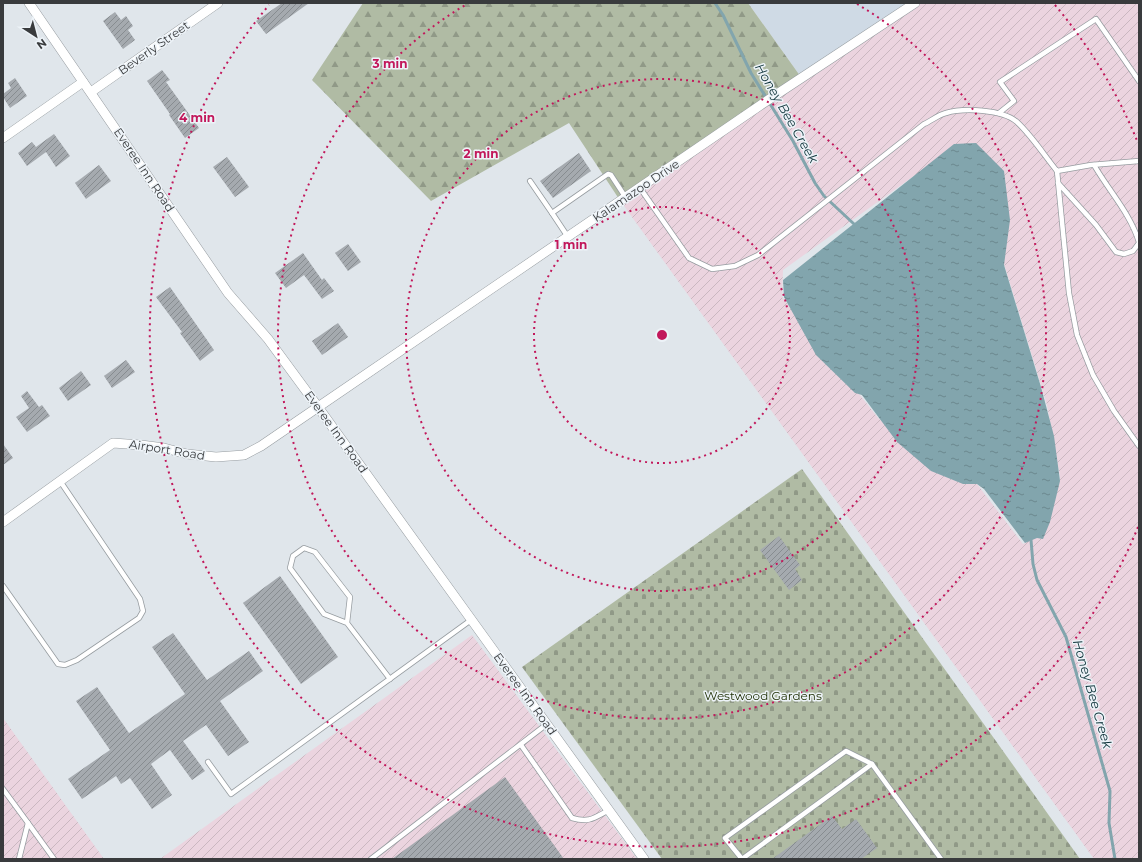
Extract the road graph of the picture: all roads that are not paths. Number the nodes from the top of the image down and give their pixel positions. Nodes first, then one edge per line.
1 (29, 3) edge
2 (218, 3) edge
3 (915, 3) edge
4 (1139, 81) edge
5 (83, 82) junction
6 (91, 92) junction
7 (999, 113) junction
8 (3, 138) edge
9 (1139, 161) edge
10 (1094, 165) junction
11 (1057, 171) junction
12 (530, 181) dead end
13 (1058, 183) junction
14 (640, 188) junction
15 (626, 198) junction
16 (552, 213) junction
17 (568, 238) junction
18 (1139, 242) edge
19 (318, 407) junction
20 (1139, 446) edge
21 (60, 481) junction
22 (3, 522) edge
23 (3, 586) edge
24 (471, 620) junction
25 (347, 623) junction
26 (390, 679) junction
27 (547, 724) junction
28 (522, 745) junction
29 (208, 762) dead end
30 (872, 764) junction
31 (3, 789) edge
32 (609, 810) junction
33 (28, 824) junction
34 (640, 857) edge
35 (19, 859) edge
36 (54, 859) edge
37 (371, 859) edge
38 (742, 859) edge
39 (941, 859) edge

1 - 5 street, Everee Inn Road
2 - 6 street, Beverly Street
3 - 14 street, Kalamazoo Drive
4 - 7 lane
5 - 6 street, Everee Inn Road
5 - 8 street
6 - 19 street, Everee Inn Road
7 - 11 lane
7 - 14 lane
9 - 10 lane
10 - 11 lane
10 - 18 lane
11 - 13 lane
12 - 16 lane
13 - 18 lane
13 - 20 lane
14 - 15 street, Kalamazoo Drive
15 - 16 lane
15 - 17 street, Kalamazoo Drive
16 - 17 lane
17 - 19 street, Kalamazoo Drive
19 - 21 street, Airport Road
19 - 24 street, Everee Inn Road
21 - 22 street, Airport Road
21 - 23 lane
24 - 26 lane
24 - 27 street, Everee Inn Road
25 - 25 lane
25 - 26 lane
26 - 29 lane
27 - 28 lane
27 - 32 street, Everee Inn Road
28 - 32 lane
28 - 37 lane
30 - 38 lane
30 - 38 lane
30 - 39 lane
31 - 33 lane
32 - 34 street, Everee Inn Road
33 - 35 lane
33 - 36 lane

